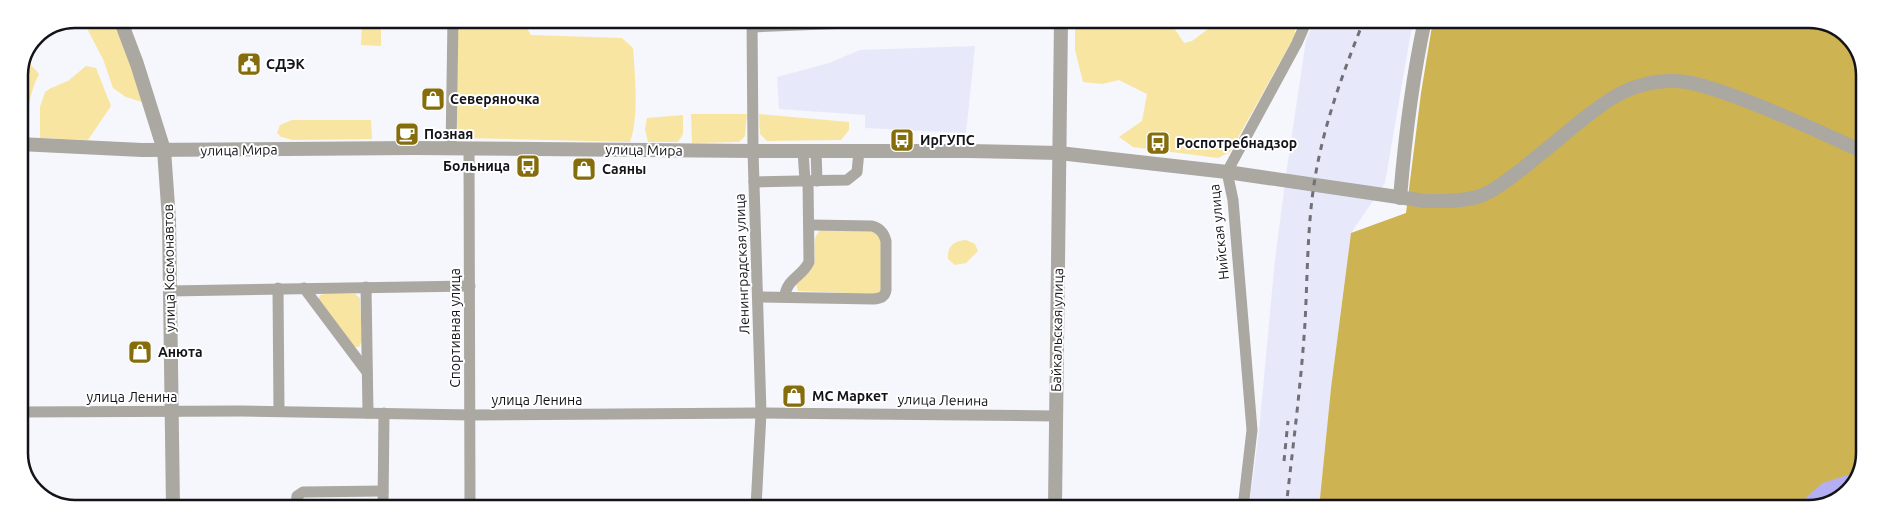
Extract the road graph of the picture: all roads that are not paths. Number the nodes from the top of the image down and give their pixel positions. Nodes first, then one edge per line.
1 (123, 28) edge
2 (453, 28) edge
3 (752, 28) edge
4 (1060, 28) edge
5 (1304, 28) edge
6 (1422, 28) edge
7 (28, 144) edge
8 (1855, 148) edge
9 (451, 149) junction
10 (469, 149) junction
11 (164, 150) junction
12 (753, 151) junction
13 (809, 151) junction
14 (860, 151) junction
15 (1059, 153) junction
16 (1227, 172) junction
17 (810, 181) junction
18 (754, 182) junction
19 (1400, 198) junction
20 (810, 225) junction
21 (470, 286) junction
22 (366, 287) junction
23 (278, 288) junction
24 (304, 288) junction
25 (169, 291) junction
26 (758, 297) junction
27 (785, 297) junction
28 (367, 372) junction
29 (172, 412) junction
30 (278, 412) junction
31 (28, 413) edge
32 (368, 413) junction
33 (761, 413) junction
34 (384, 414) junction
35 (470, 415) junction
36 (1057, 416) junction
37 (384, 491) junction
38 (173, 500) edge
39 (297, 500) edge
40 (383, 500) edge
41 (470, 500) edge
42 (756, 500) edge
43 (1055, 500) edge
44 (1244, 500) edge

1 - 11 street, улица Космонавтов
2 - 9 street
3 - 12 street, Ленинградская улица
4 - 15 street, Байкальская улица
5 - 16 street, Нийская улица
6 - 19 street
7 - 11 street, улица Мира
8 - 19 street, улица Мира
9 - 10 street, улица Мира
9 - 11 street, улица Мира
10 - 12 street, улица Мира
10 - 21 street, Спортивная улица
11 - 25 street, улица Космонавтов
12 - 13 street, улица Мира
12 - 18 street, Ленинградская улица
13 - 14 street, улица Мира
13 - 17 street
14 - 15 street, улица Мира
14 - 17 street
15 - 16 street, улица Мира
15 - 36 street, Байкальская улица
16 - 19 street, улица Мира
16 - 44 street, Нийская улица
17 - 18 street
17 - 20 street
18 - 26 street, Ленинградская улица
20 - 27 street
20 - 27 street
21 - 22 street
21 - 35 street, Спортивная улица
22 - 24 street
22 - 28 street
23 - 24 street
23 - 25 street
23 - 30 street
24 - 28 street
25 - 29 street, улица Космонавтов
26 - 27 street
26 - 33 street, Ленинградская улица
28 - 32 street
29 - 30 street, улица Ленина
29 - 31 street, улица Ленина
29 - 38 street, улица Космонавтов
30 - 32 street, улица Ленина
32 - 34 street, улица Ленина
33 - 35 street, улица Ленина
33 - 36 street, улица Ленина
33 - 42 street, Ленинградская улица
34 - 35 street, улица Ленина
34 - 37 street
35 - 41 street, Спортивная улица
36 - 43 street, Байкальская улица
37 - 39 street
37 - 40 street

